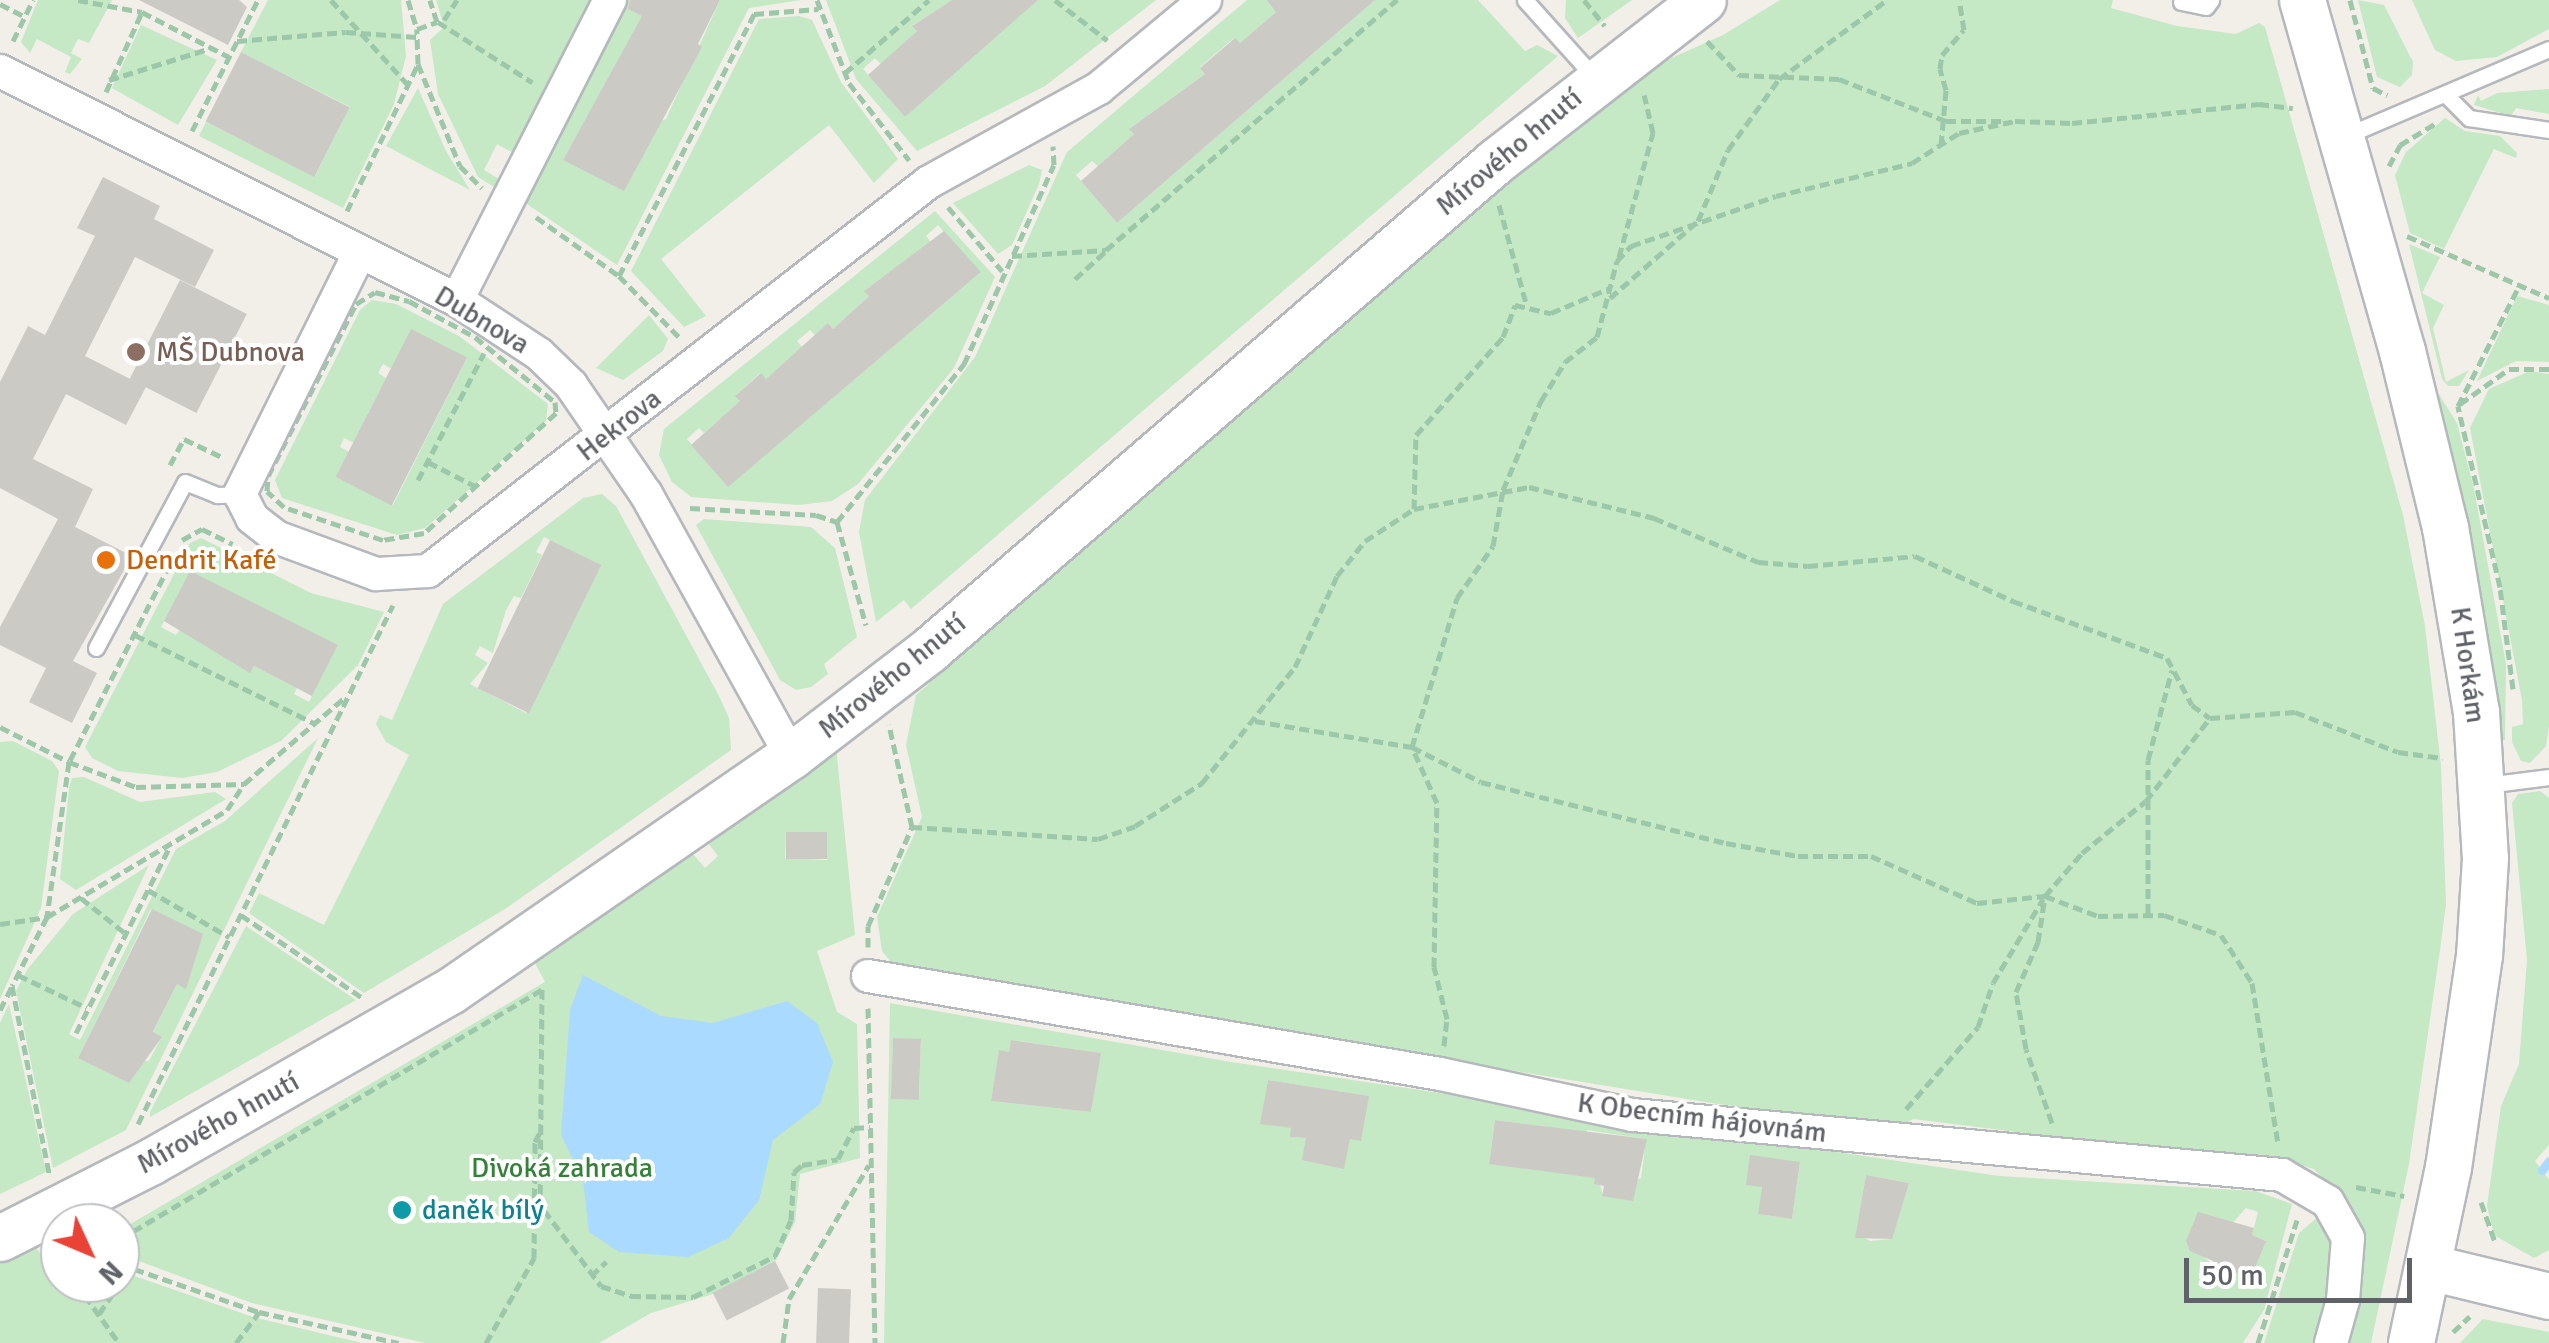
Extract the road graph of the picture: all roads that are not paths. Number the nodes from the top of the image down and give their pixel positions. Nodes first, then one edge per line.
1 (610, 0) edge
2 (1205, 0) edge
3 (1525, 0) edge
4 (2211, 0) edge
5 (2301, 0) edge
6 (2181, 2) edge
7 (1703, 19) edge
8 (2549, 49) edge
9 (4, 61) edge
10 (1617, 82) junction
11 (2446, 95) junction
12 (2549, 130) edge
13 (2341, 138) junction
14 (345, 247) junction
15 (457, 300) junction
16 (608, 434) junction
17 (240, 494) junction
18 (96, 648) dead end
19 (791, 756) junction
20 (2466, 772) junction
21 (2549, 777) edge
22 (868, 976) road end
23 (0, 1238) edge
24 (2429, 1267) junction
25 (2549, 1296) edge
26 (2331, 1343) edge
27 (2412, 1343) edge

1 - 15 street
2 - 16 street, Hekrova
3 - 10 lane
4 - 6 lane
5 - 13 main road, K Horkám
7 - 10 main road, Mírového hnutí
8 - 11 lane
9 - 14 street, Dubnova
10 - 19 main road, Mírového hnutí
11 - 12 lane
11 - 13 lane
13 - 20 main road, K Horkám
14 - 15 street, Dubnova
14 - 17 street
15 - 16 street, Dubnova
16 - 17 street, Hekrova
16 - 19 street, Dubnova
17 - 18 lane
19 - 23 main road, Mírového hnutí
20 - 21 lane
20 - 24 main road, K Horkám
22 - 26 street, K Obecním hájovnám
24 - 25 main road
24 - 27 main road, K Horkám

